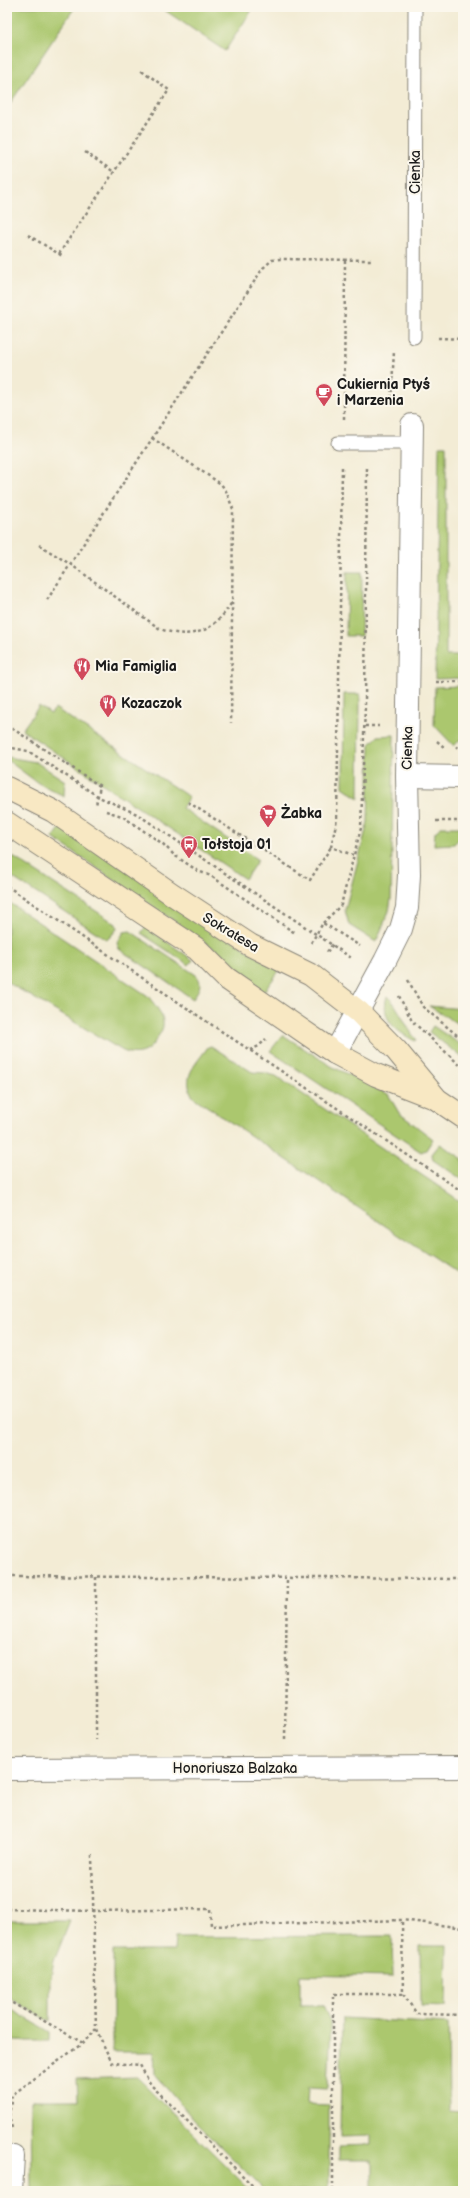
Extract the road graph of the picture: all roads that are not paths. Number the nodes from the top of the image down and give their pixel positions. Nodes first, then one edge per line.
1 (415, 7) edge
2 (414, 337) dead end
3 (412, 434) joint
4 (338, 444) dead end
5 (407, 776) junction
6 (463, 777) edge
7 (7, 788) edge
8 (7, 823) edge
9 (359, 1012) junction
10 (335, 1053) junction
11 (435, 1098) junction
12 (463, 1117) edge
13 (463, 1767) edge
14 (7, 1769) edge
15 (13, 2156) dead end
16 (11, 2191) edge

1 - 2 lane, Cienka
3 - 4 lane
3 - 5 street, Cienka
5 - 6 street
5 - 9 street, Cienka
7 - 9 street, Sokratesa
8 - 10 street, Sokratesa
9 - 10 street, Cienka
9 - 11 street, Sokratesa
10 - 11 street, Sokratesa
11 - 12 street, Sokratesa
13 - 14 street, Honoriusza Balzaka
15 - 16 street

